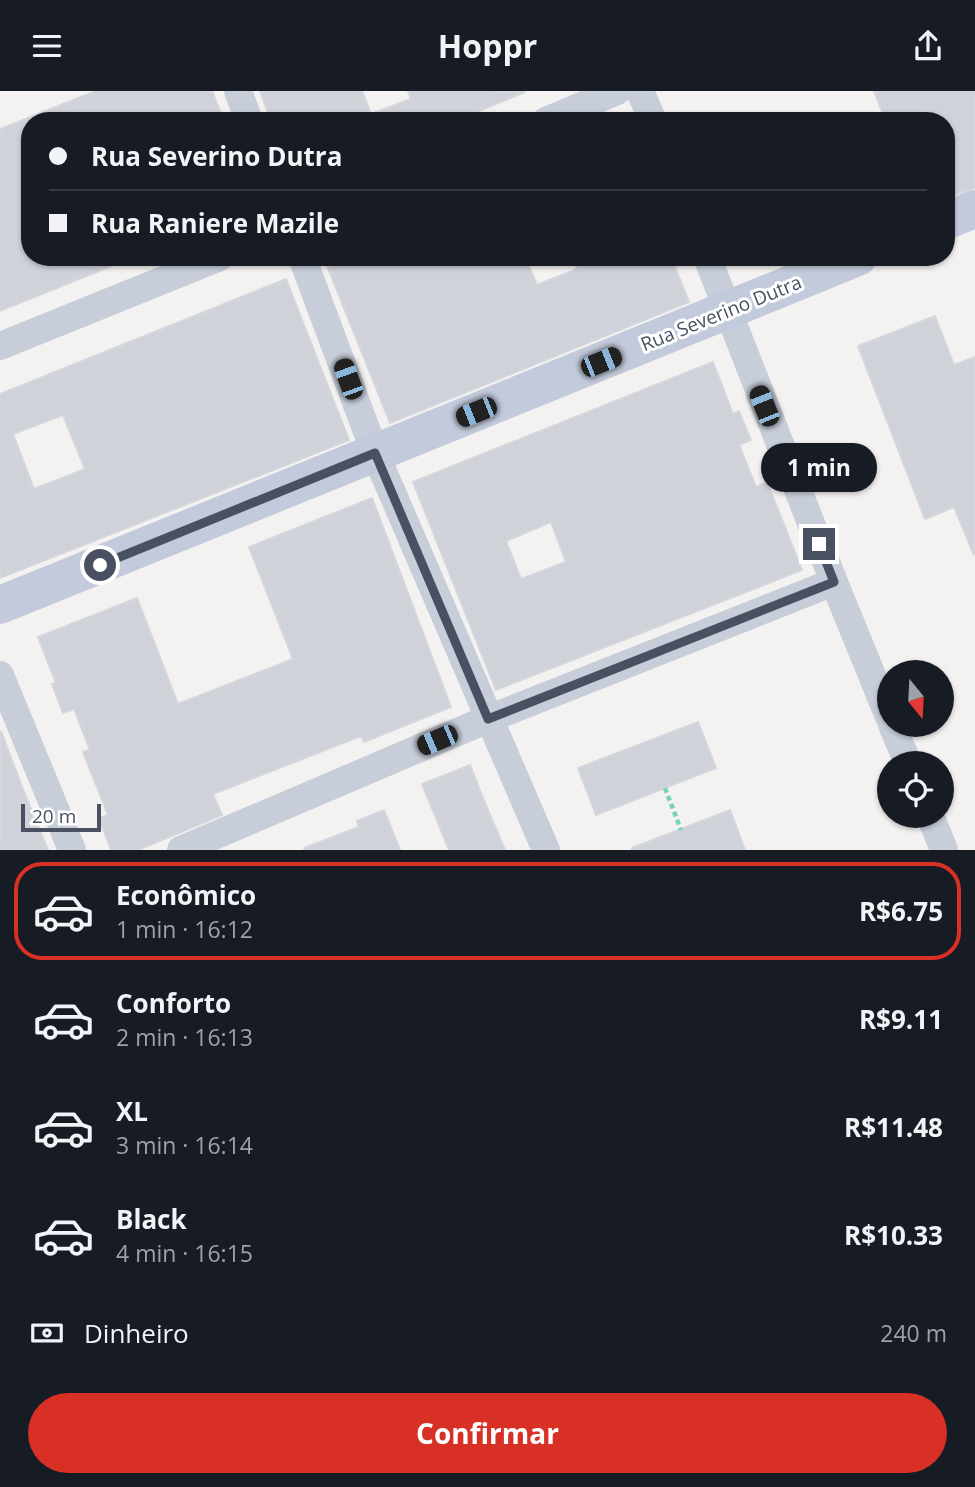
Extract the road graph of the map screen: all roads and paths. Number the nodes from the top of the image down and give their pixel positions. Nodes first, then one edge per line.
1 (237, 91) edge
2 (617, 91) edge
3 (640, 91) edge
4 (245, 112) edge
5 (567, 112) edge
6 (649, 112) edge
7 (975, 209) edge
8 (955, 218) edge
9 (198, 266) edge
10 (305, 266) edge
11 (710, 266) edge
12 (836, 266) edge
13 (727, 311) junction
14 (0, 346) edge
15 (375, 453) junction
16 (834, 582) junction
17 (0, 605) edge
18 (0, 675) edge
19 (877, 688) edge
20 (488, 719) junction
21 (665, 788) dead end
22 (935, 828) edge
23 (681, 829) dead end
24 (72, 850) edge
25 (181, 850) edge
26 (546, 850) edge
27 (944, 850) edge

1 - 4 street
2 - 5 street
3 - 6 street
7 - 8 street
9 - 14 street
10 - 15 street
11 - 13 street
12 - 13 street, Rua Severino Dutra
13 - 15 street, Rua Severino Dutra
13 - 16 street
15 - 17 street, Rua Severino Dutra
15 - 20 street
16 - 19 street
16 - 20 street
18 - 24 street
20 - 25 street
20 - 26 street
21 - 23 path
22 - 27 street

